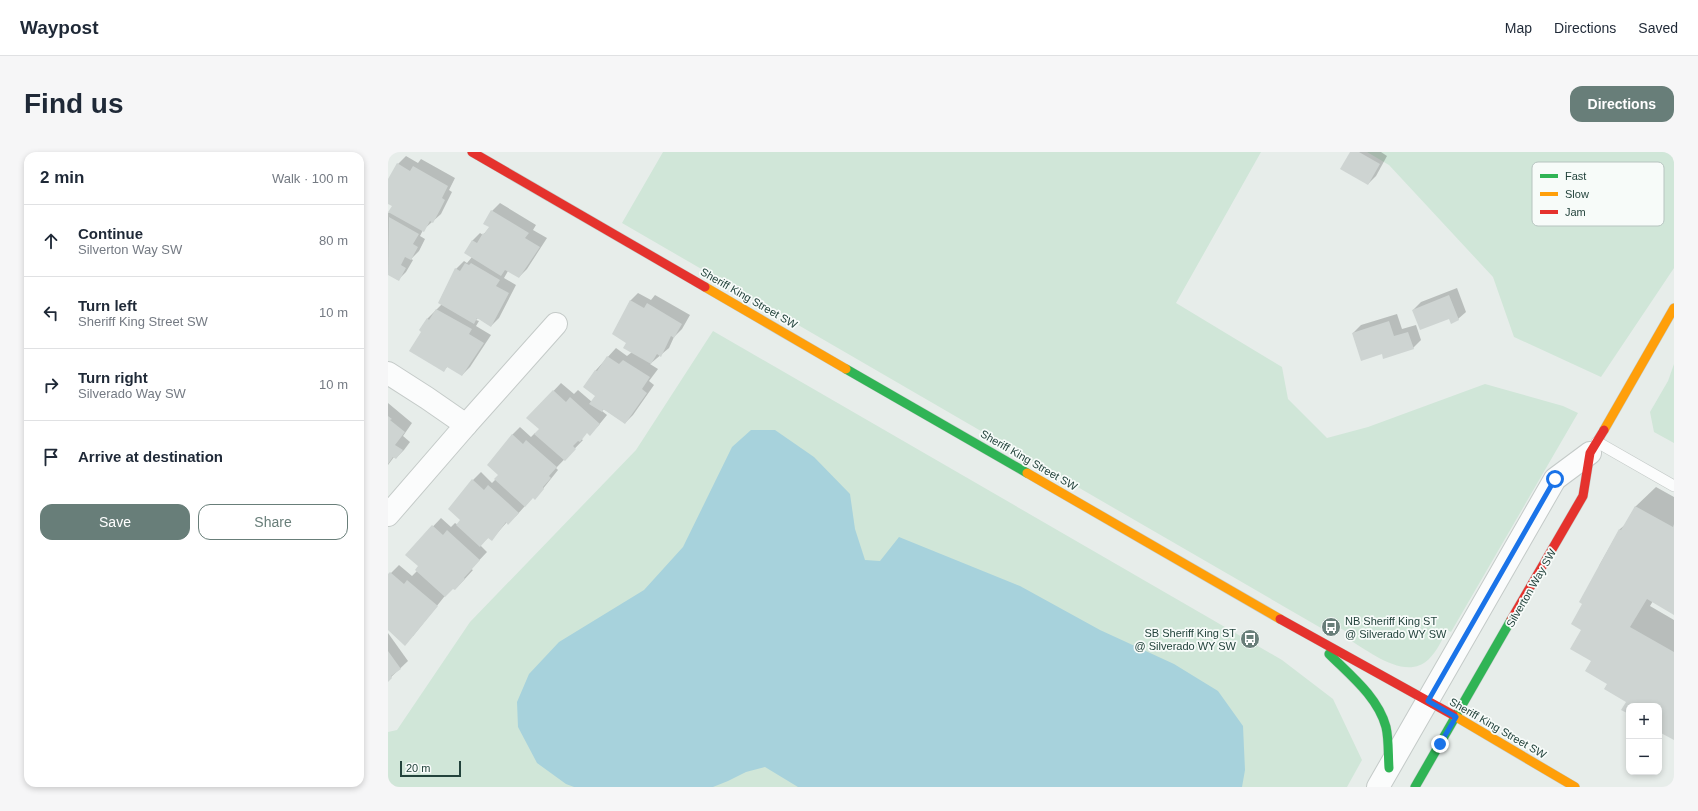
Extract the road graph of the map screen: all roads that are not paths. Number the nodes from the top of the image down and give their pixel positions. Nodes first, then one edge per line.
1 (472, 152) edge
2 (1674, 308) edge
3 (556, 324) dead end
4 (388, 373) edge
5 (466, 425) junction
6 (1594, 447) junction
7 (1674, 486) edge
8 (388, 515) edge
9 (1314, 639) junction
10 (1428, 701) junction
11 (1456, 717) junction
12 (1389, 768) junction
13 (1378, 787) edge
14 (1415, 787) edge
15 (1575, 787) edge

1 - 9 main road, Sheriff King Street SW
2 - 6 main road, Silverton Way SW
3 - 5 street
4 - 5 street
5 - 8 street
6 - 7 lane
6 - 10 street, Silverton Way SW
6 - 11 main road, Silverton Way SW
9 - 10 main road, Sheriff King Street SW
9 - 12 main road
10 - 11 main road, Sheriff King Street SW
10 - 12 street, Silverton Way SW
11 - 14 main road, Silverton Way SW
11 - 15 main road, Sheriff King Street SW
12 - 13 street, Silverton Way SW

